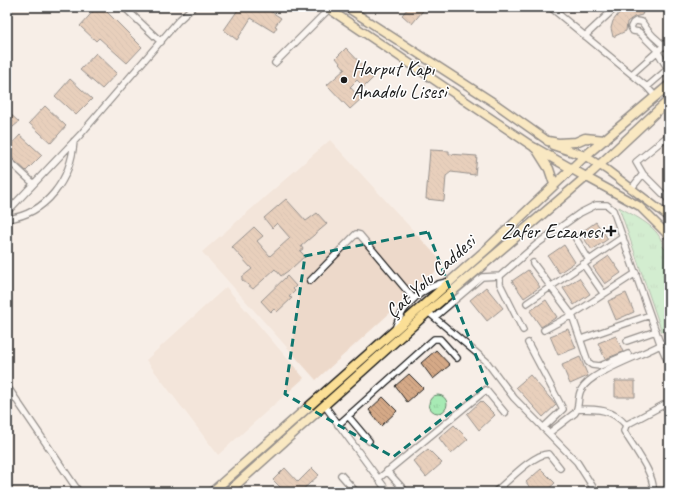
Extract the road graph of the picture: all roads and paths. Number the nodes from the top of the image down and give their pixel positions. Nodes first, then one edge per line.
1 (124, 7) edge
2 (193, 7) edge
3 (346, 7) edge
4 (550, 7) edge
5 (616, 7) edge
6 (328, 8) edge
7 (644, 27) junction
8 (639, 32) junction
9 (585, 36) junction
10 (669, 41) edge
11 (161, 42) junction
12 (666, 47) edge
13 (657, 51) junction
14 (275, 63) dead end
15 (668, 70) edge
16 (632, 74) junction
17 (669, 85) edge
18 (647, 87) junction
19 (656, 97) junction
20 (669, 100) edge
21 (669, 135) edge
22 (605, 140) junction
23 (74, 141) junction
24 (548, 141) junction
25 (535, 148) junction
26 (585, 156) junction
27 (7, 159) edge
28 (599, 165) junction
29 (571, 168) junction
30 (643, 174) junction
31 (586, 177) junction
32 (33, 183) junction
33 (554, 184) junction
34 (631, 189) junction
35 (669, 200) edge
36 (7, 212) edge
37 (669, 218) edge
38 (7, 219) edge
39 (622, 236) junction
40 (669, 236) edge
41 (575, 238) dead end
42 (589, 260) junction
43 (533, 264) dead end
44 (583, 264) junction
45 (636, 273) junction
46 (500, 276) junction
47 (310, 281) dead end
48 (450, 281) junction
49 (550, 286) junction
50 (603, 293) junction
51 (414, 299) junction
52 (527, 303) dead end
53 (432, 315) junction
54 (572, 315) junction
55 (650, 315) junction
56 (523, 330) dead end
57 (544, 330) dead end
58 (394, 331) junction
59 (656, 331) junction
60 (581, 339) junction
61 (669, 340) edge
62 (627, 341) dead end
63 (528, 343) dead end
64 (661, 346) junction
65 (628, 354) dead end
66 (457, 358) dead end
67 (669, 364) edge
68 (7, 386) edge
69 (669, 402) edge
70 (325, 406) junction
71 (578, 410) junction
72 (505, 413) dead end
73 (348, 416) junction
74 (338, 425) junction
75 (626, 425) junction
76 (543, 428) junction
77 (549, 433) junction
78 (369, 441) dead end
79 (560, 468) dead end
80 (387, 471) junction
81 (341, 475) dead end
82 (378, 479) junction
83 (655, 490) edge
84 (79, 492) edge
85 (212, 492) edge
86 (228, 492) edge
87 (356, 492) edge
88 (388, 492) edge
89 (406, 492) edge
90 (495, 492) edge
91 (596, 492) edge

1 - 11 street
2 - 11 street
3 - 24 main road
4 - 9 street
5 - 9 street
6 - 14 street
6 - 25 main road
7 - 8 street
7 - 8 street
7 - 12 street
8 - 13 street
9 - 16 street
10 - 12 street
11 - 23 street
12 - 13 street
13 - 15 street
13 - 16 street
15 - 18 street
16 - 18 street
17 - 19 highway, Çat Yolu Caddesi
18 - 19 street
19 - 22 highway, Çat Yolu Caddesi
20 - 28 highway, Çat Yolu Caddesi
21 - 30 street
22 - 24 highway
22 - 26 highway, Çat Yolu Caddesi
23 - 32 street
23 - 38 street
24 - 26 highway
25 - 29 highway
25 - 33 highway
26 - 28 main road
26 - 29 highway, Çat Yolu Caddesi
27 - 32 street
28 - 31 highway, Çat Yolu Caddesi
28 - 34 main road
29 - 31 highway
29 - 33 highway, Çat Yolu Caddesi
30 - 34 street
30 - 35 street
31 - 40 main road
31 - 53 highway, Çat Yolu Caddesi
32 - 36 street
33 - 48 highway, Çat Yolu Caddesi
34 - 37 main road
39 - 42 street
39 - 45 street
39 - 46 street
41 - 42 street
42 - 44 street
43 - 49 street
44 - 49 street
44 - 50 street
45 - 50 street
45 - 55 street
46 - 53 street
46 - 56 street
47 - 51 street
48 - 51 street
48 - 58 highway, Çat Yolu Caddesi
49 - 52 street
49 - 54 street
50 - 54 street
51 - 58 street
53 - 70 highway, Çat Yolu Caddesi
53 - 76 street
54 - 57 street
54 - 60 street
55 - 59 street
55 - 60 street
58 - 85 highway, Çat Yolu Caddesi
59 - 62 street
59 - 64 street
60 - 65 street
61 - 64 street
63 - 76 street
64 - 67 street
64 - 71 street
66 - 73 street
68 - 84 street
69 - 75 street
70 - 74 street
70 - 86 highway, Çat Yolu Caddesi
71 - 75 street
71 - 77 street
72 - 80 street
73 - 74 street
73 - 78 street
74 - 82 street
75 - 83 street
76 - 77 street
77 - 91 street
79 - 90 street
80 - 82 street
80 - 89 street
81 - 87 street
82 - 88 street

